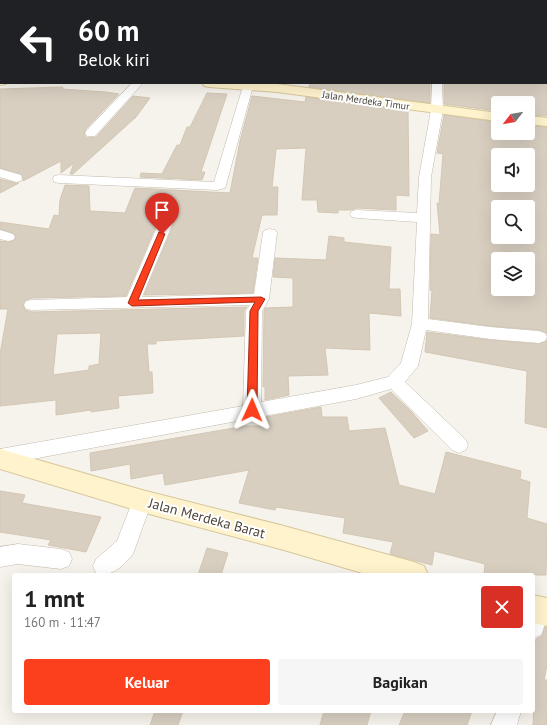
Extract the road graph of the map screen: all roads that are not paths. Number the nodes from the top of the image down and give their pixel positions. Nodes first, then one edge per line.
1 (137, 84) edge
2 (222, 84) edge
3 (437, 84) edge
4 (248, 86) junction
5 (437, 110) junction
6 (491, 116) edge
7 (535, 121) edge
8 (547, 122) edge
9 (91, 133) dead end
10 (0, 173) edge
11 (16, 178) dead end
12 (59, 179) dead end
13 (357, 214) dead end
14 (424, 218) junction
15 (167, 220) dead end
16 (270, 233) dead end
17 (261, 299) junction
18 (132, 303) junction
19 (32, 305) dead end
20 (420, 324) junction
21 (539, 337) dead end
22 (394, 382) junction
23 (252, 410) junction
24 (459, 445) dead end
25 (0, 458) edge
26 (142, 501) junction
27 (0, 557) edge
28 (61, 559) dead end
29 (104, 566) dead end
30 (407, 573) edge
31 (508, 713) edge
32 (504, 725) edge

1 - 9 street
2 - 4 main road, Jalan Merdeka Timur
3 - 5 street
4 - 5 main road, Jalan Merdeka Timur
4 - 12 street
5 - 6 main road, Jalan Merdeka Timur
5 - 14 street
7 - 8 main road
10 - 11 street
13 - 14 street
14 - 20 street
15 - 18 street
16 - 17 street
17 - 18 street
17 - 23 street
18 - 19 street
20 - 21 street
20 - 22 street
22 - 23 street
22 - 24 street
23 - 25 street
25 - 26 main road, Jalan Merdeka Barat
26 - 29 street
26 - 30 main road, Jalan Merdeka Barat
27 - 28 street
31 - 32 street

